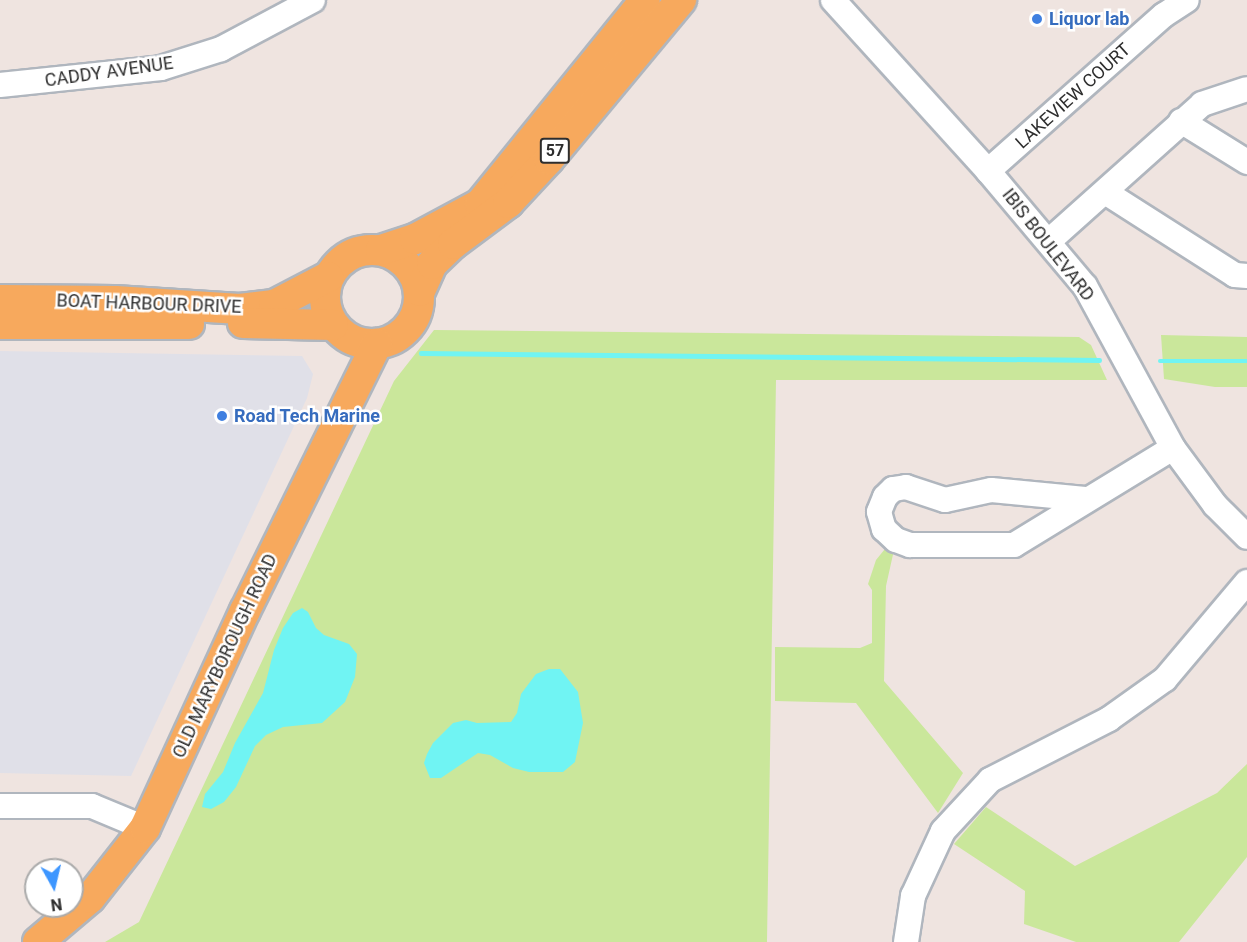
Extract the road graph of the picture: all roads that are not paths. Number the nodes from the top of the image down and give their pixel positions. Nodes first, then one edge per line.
1 (312, 0) edge
2 (645, 0) edge
3 (681, 0) edge
4 (814, 0) edge
5 (833, 0) edge
6 (1187, 0) edge
7 (861, 32) junction
8 (0, 85) edge
9 (1247, 89) edge
10 (1181, 122) junction
11 (1247, 162) edge
12 (988, 171) junction
13 (1105, 192) junction
14 (1050, 240) junction
15 (381, 250) junction
16 (1247, 276) edge
17 (328, 278) junction
18 (420, 291) junction
19 (0, 300) edge
20 (0, 324) edge
21 (333, 325) junction
22 (378, 344) junction
23 (1173, 448) junction
24 (1085, 499) junction
25 (1247, 537) edge
26 (1247, 582) edge
27 (0, 806) edge
28 (145, 828) junction
29 (38, 942) edge
30 (906, 942) edge

1 - 8 street, CADDY AVENUE
2 - 15 main road, 57
3 - 18 main road, 57
4 - 7 street, IBIS BOULEVARD
5 - 7 street, IBIS BOULEVARD
6 - 12 street, LAKEVIEW COURT
7 - 12 street, IBIS BOULEVARD
9 - 10 street
10 - 11 street
10 - 13 street
12 - 14 street, IBIS BOULEVARD
13 - 14 street
13 - 16 street
14 - 23 street, IBIS BOULEVARD
15 - 17 main road, 57
15 - 18 main road
17 - 19 main road, BOAT HARBOUR DRIVE / 57
17 - 21 main road
18 - 22 main road, 57
20 - 21 main road, BOAT HARBOUR DRIVE
21 - 22 main road
22 - 28 main road, OLD MARYBOROUGH ROAD
23 - 24 street
23 - 25 street, IBIS BOULEVARD
24 - 24 street
26 - 30 street
27 - 28 street
28 - 29 main road, OLD MARYBOROUGH ROAD

